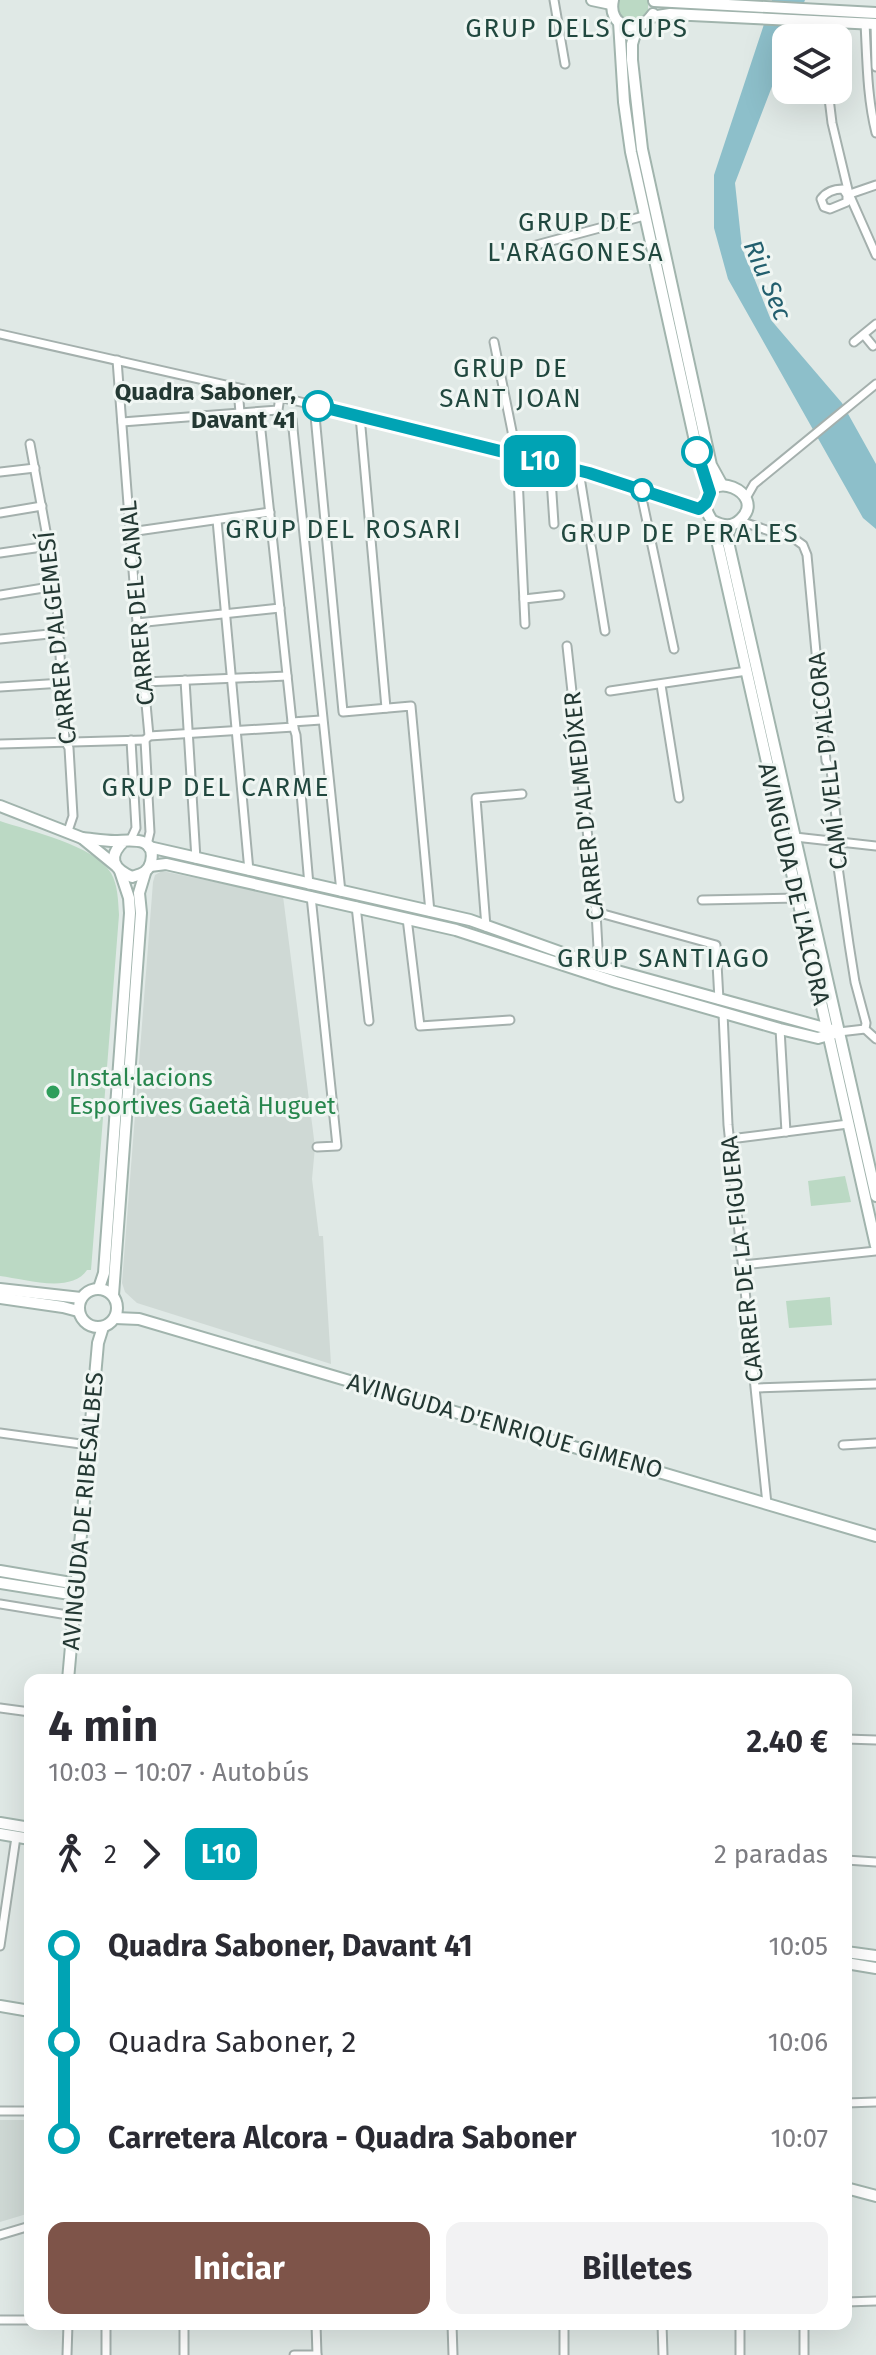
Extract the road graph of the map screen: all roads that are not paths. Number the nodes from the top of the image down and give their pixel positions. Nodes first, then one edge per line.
1 (554, 0) edge
2 (592, 0) edge
3 (654, 0) edge
4 (612, 2) edge
5 (753, 12) junction
6 (876, 13) edge
7 (803, 14) junction
8 (651, 17) junction
9 (823, 21) junction
10 (619, 22) junction
11 (823, 24) edge
12 (870, 26) edge
13 (637, 27) junction
14 (876, 32) edge
15 (565, 64) dead end
16 (876, 67) edge
17 (830, 104) edge
18 (876, 133) edge
19 (876, 185) edge
20 (848, 195) junction
21 (644, 216) junction
22 (529, 247) dead end
23 (876, 255) edge
24 (876, 324) edge
25 (0, 334) edge
26 (864, 335) junction
27 (494, 342) dead end
28 (854, 342) dead end
29 (873, 346) dead end
30 (117, 360) junction
31 (876, 384) edge
32 (238, 388) junction
33 (280, 397) junction
34 (314, 405) junction
35 (259, 412) junction
36 (240, 413) junction
37 (360, 416) junction
38 (292, 419) dead end
39 (122, 422) junction
40 (30, 444) dead end
41 (517, 456) junction
42 (550, 464) junction
43 (35, 468) junction
44 (579, 471) junction
45 (0, 472) edge
46 (754, 484) junction
47 (722, 485) junction
48 (738, 488) junction
49 (640, 489) junction
50 (746, 498) junction
51 (42, 506) junction
52 (707, 508) junction
53 (270, 512) junction
54 (0, 513) edge
55 (217, 520) junction
56 (736, 523) junction
57 (554, 524) dead end
58 (130, 532) junction
59 (49, 546) junction
60 (0, 553) edge
61 (56, 586) junction
62 (0, 595) edge
63 (560, 595) dead end
64 (524, 599) junction
65 (280, 608) junction
66 (226, 613) junction
67 (137, 623) junction
68 (525, 624) dead end
69 (605, 631) dead end
70 (59, 633) junction
71 (0, 639) edge
72 (567, 646) dead end
73 (674, 649) dead end
74 (747, 671) junction
75 (287, 676) junction
76 (232, 678) junction
77 (185, 680) junction
78 (144, 682) junction
79 (63, 683) junction
80 (661, 685) junction
81 (0, 687) edge
82 (610, 691) dead end
83 (386, 708) junction
84 (321, 720) dead end
85 (293, 725) junction
86 (237, 731) junction
87 (188, 733) junction
88 (147, 738) junction
89 (131, 740) junction
90 (65, 741) junction
91 (0, 744) edge
92 (522, 794) dead end
93 (679, 798) dead end
94 (0, 806) edge
95 (68, 831) junction
96 (795, 837) junction
97 (82, 838) junction
98 (128, 840) junction
99 (837, 842) junction
100 (148, 846) junction
101 (876, 846) edge
102 (196, 859) junction
103 (118, 868) junction
104 (147, 870) junction
105 (248, 876) junction
106 (310, 890) junction
107 (341, 892) junction
108 (798, 898) junction
109 (702, 900) dead end
110 (356, 901) junction
111 (407, 912) junction
112 (430, 912) junction
113 (596, 912) junction
114 (470, 920) junction
115 (486, 927) junction
116 (466, 933) junction
117 (484, 939) junction
118 (599, 966) junction
119 (719, 1000) junction
120 (723, 1013) junction
121 (510, 1020) dead end
122 (369, 1021) dead end
123 (780, 1029) junction
124 (865, 1029) junction
125 (831, 1032) junction
126 (876, 1039) edge
127 (848, 1124) junction
128 (786, 1132) junction
129 (730, 1139) junction
130 (317, 1147) dead end
131 (876, 1196) edge
132 (876, 1248) edge
133 (743, 1265) junction
134 (99, 1288) junction
135 (0, 1289) edge
136 (0, 1298) edge
137 (81, 1298) junction
138 (115, 1301) junction
139 (78, 1311) junction
140 (115, 1318) junction
141 (133, 1318) junction
142 (98, 1327) junction
143 (876, 1384) edge
144 (757, 1388) junction
145 (0, 1433) edge
146 (876, 1443) edge
147 (88, 1445) junction
148 (843, 1445) dead end
149 (767, 1504) junction
150 (876, 1536) edge
151 (0, 1571) edge
152 (0, 1583) edge
153 (76, 1589) junction
154 (0, 1604) edge
155 (74, 1616) junction
156 (69, 1674) edge
157 (0, 1708) edge
158 (24, 1711) edge
159 (852, 1739) edge
160 (876, 1740) edge
161 (0, 1823) edge
162 (24, 1827) edge
163 (0, 1834) edge
164 (16, 1837) junction
165 (24, 1838) edge
166 (852, 1860) edge
167 (876, 1862) edge
168 (0, 1946) edge
169 (852, 1953) edge
170 (876, 1956) edge
171 (852, 1964) edge
172 (876, 1968) edge
173 (0, 2006) edge
174 (24, 2010) edge
175 (876, 2102) edge
176 (852, 2103) edge
177 (0, 2111) edge
178 (24, 2111) edge
179 (852, 2190) edge
180 (876, 2196) edge
181 (24, 2228) edge
182 (0, 2235) edge
183 (876, 2301) edge
184 (852, 2302) edge
185 (0, 2320) edge
186 (24, 2320) edge
187 (68, 2330) edge
188 (106, 2330) edge
189 (184, 2330) edge
190 (316, 2330) edge
191 (452, 2330) edge
192 (564, 2330) edge
193 (662, 2330) edge
194 (740, 2330) edge
195 (804, 2330) edge
196 (67, 2355) edge
197 (106, 2355) edge
198 (184, 2355) edge
199 (294, 2355) edge
200 (317, 2355) edge
201 (453, 2355) edge
202 (564, 2355) edge
203 (663, 2355) edge
204 (740, 2355) edge
205 (804, 2355) edge

1 - 15 street
2 - 4 main road
3 - 5 main road
3 - 8 main road
4 - 10 main road, AVINGUDA DE L'ALCORA
5 - 7 main road
5 - 8 main road
6 - 7 main road
7 - 9 main road
8 - 13 main road
9 - 11 street
9 - 12 main road
10 - 13 main road
10 - 21 main road, AVINGUDA DE L'ALCORA
12 - 14 street
12 - 18 street
13 - 47 main road
14 - 16 street
17 - 20 street
19 - 20 street
20 - 23 street
21 - 22 street
21 - 52 main road, AVINGUDA DE L'ALCORA
24 - 26 street
25 - 30 street
26 - 28 street
26 - 29 street
27 - 41 street
30 - 32 street
30 - 39 street, CARRER DEL CANAL
31 - 46 street
32 - 33 street
32 - 36 street
33 - 34 street
33 - 35 street
34 - 37 street
34 - 83 street
35 - 36 street
35 - 53 street
36 - 39 street
37 - 41 street
37 - 83 street
38 - 107 street
39 - 58 street, CARRER DEL CANAL
40 - 43 street, CARRER D'ALGEMESÍ
41 - 42 street
41 - 64 street
42 - 44 street
42 - 57 street
43 - 45 street
43 - 51 street, CARRER D'ALGEMESÍ
44 - 49 street
44 - 69 street
46 - 48 street
46 - 50 street
47 - 48 main road
47 - 52 main road
48 - 50 main road
49 - 52 street
49 - 73 street
50 - 56 main road
51 - 54 street
51 - 59 street, CARRER D'ALGEMESÍ
52 - 56 main road
52 - 74 main road, AVINGUDA DE L'ALCORA
53 - 55 street
53 - 65 street
55 - 58 street
55 - 66 street
56 - 96 main road, AVINGUDA DE L'ALCORA
56 - 99 street, CAMÍ VELL D'ALCORA
58 - 67 street, CARRER DEL CANAL
59 - 60 street
59 - 61 street, CARRER D'ALGEMESÍ
61 - 62 street
61 - 70 street, CARRER D'ALGEMESÍ
63 - 64 street
64 - 68 street
65 - 66 street
65 - 75 street
66 - 67 street
66 - 76 street
67 - 78 street, CARRER DEL CANAL
70 - 71 street
70 - 79 street, CARRER D'ALGEMESÍ
72 - 113 street, CARRER D'ALMEDÍXER
74 - 80 street
74 - 108 main road, AVINGUDA DE L'ALCORA
75 - 76 street
75 - 85 street
76 - 77 street
76 - 86 street
77 - 78 street
77 - 87 street
78 - 88 street, CARRER DEL CANAL
79 - 81 street
79 - 90 street, CARRER D'ALGEMESÍ
80 - 82 street
80 - 93 street
83 - 112 street
84 - 85 street
85 - 86 street
85 - 106 street
86 - 87 street
86 - 105 street
87 - 88 street
87 - 102 street
88 - 89 street
88 - 100 street, CARRER DEL CANAL
89 - 90 street
89 - 98 street, CARRER DEL CANAL
90 - 91 street
90 - 95 street, CARRER D'ALGEMESÍ
92 - 115 street
94 - 95 main road
95 - 97 main road
96 - 99 street
96 - 125 main road, AVINGUDA DE L'ALCORA
97 - 98 main road
97 - 103 main road
98 - 100 main road
98 - 103 main road
99 - 101 street
99 - 124 street, CAMÍ VELL D'ALCORA
100 - 102 main road
100 - 104 main road
102 - 105 main road
103 - 104 main road
103 - 134 main road
104 - 105 main road
104 - 138 main road
105 - 106 main road
106 - 107 main road
106 - 110 main road
106 - 130 street
107 - 110 main road
108 - 109 street
108 - 125 main road, AVINGUDA DE L'ALCORA
110 - 111 main road
110 - 122 street
111 - 112 main road
111 - 116 main road
111 - 121 street
112 - 114 main road
113 - 118 street, CARRER D'ALMEDÍXER
113 - 119 street
114 - 115 main road
114 - 116 main road
115 - 117 main road
115 - 118 main road
116 - 117 main road
117 - 120 main road
118 - 119 main road
119 - 120 main road
119 - 125 main road
120 - 123 main road
120 - 129 street, CARRER DE LA FIGUERA
123 - 125 main road
123 - 128 street
124 - 125 street
124 - 126 street
125 - 127 main road, AVINGUDA DE L'ALCORA
125 - 131 main road, AVINGUDA DE L'ALCORA
127 - 128 street
127 - 132 main road, AVINGUDA DE L'ALCORA
128 - 129 street
129 - 133 street, CARRER DE LA FIGUERA
132 - 133 street
133 - 144 street, CARRER DE LA FIGUERA
134 - 137 main road
134 - 138 main road
135 - 137 main road
136 - 139 main road
137 - 139 main road
138 - 140 main road
138 - 141 main road, AVINGUDA D'ENRIQUE GIMENO
139 - 142 main road
140 - 141 main road, AVINGUDA D'ENRIQUE GIMENO
140 - 142 main road
141 - 149 main road, AVINGUDA D'ENRIQUE GIMENO
142 - 147 main road, AVINGUDA DE RIBESALBES
143 - 144 street
144 - 149 street, CARRER DE LA FIGUERA
145 - 147 street
146 - 148 street
147 - 153 main road, AVINGUDA DE RIBESALBES
149 - 150 main road, AVINGUDA D'ENRIQUE GIMENO
151 - 153 main road
152 - 153 main road
153 - 155 main road, AVINGUDA DE RIBESALBES
154 - 155 street
155 - 156 main road, AVINGUDA DE RIBESALBES
157 - 158 street
159 - 160 street
161 - 162 main road
163 - 164 main road
164 - 165 main road
164 - 168 street
166 - 167 street
169 - 170 main road
171 - 172 main road
173 - 174 main road
175 - 176 street
177 - 178 street
179 - 180 main road
181 - 182 street
183 - 184 street
185 - 186 street
187 - 196 street
188 - 197 street
189 - 198 street
190 - 200 street
191 - 201 street
192 - 202 street
193 - 203 street
194 - 204 street
195 - 205 street
199 - 200 street

